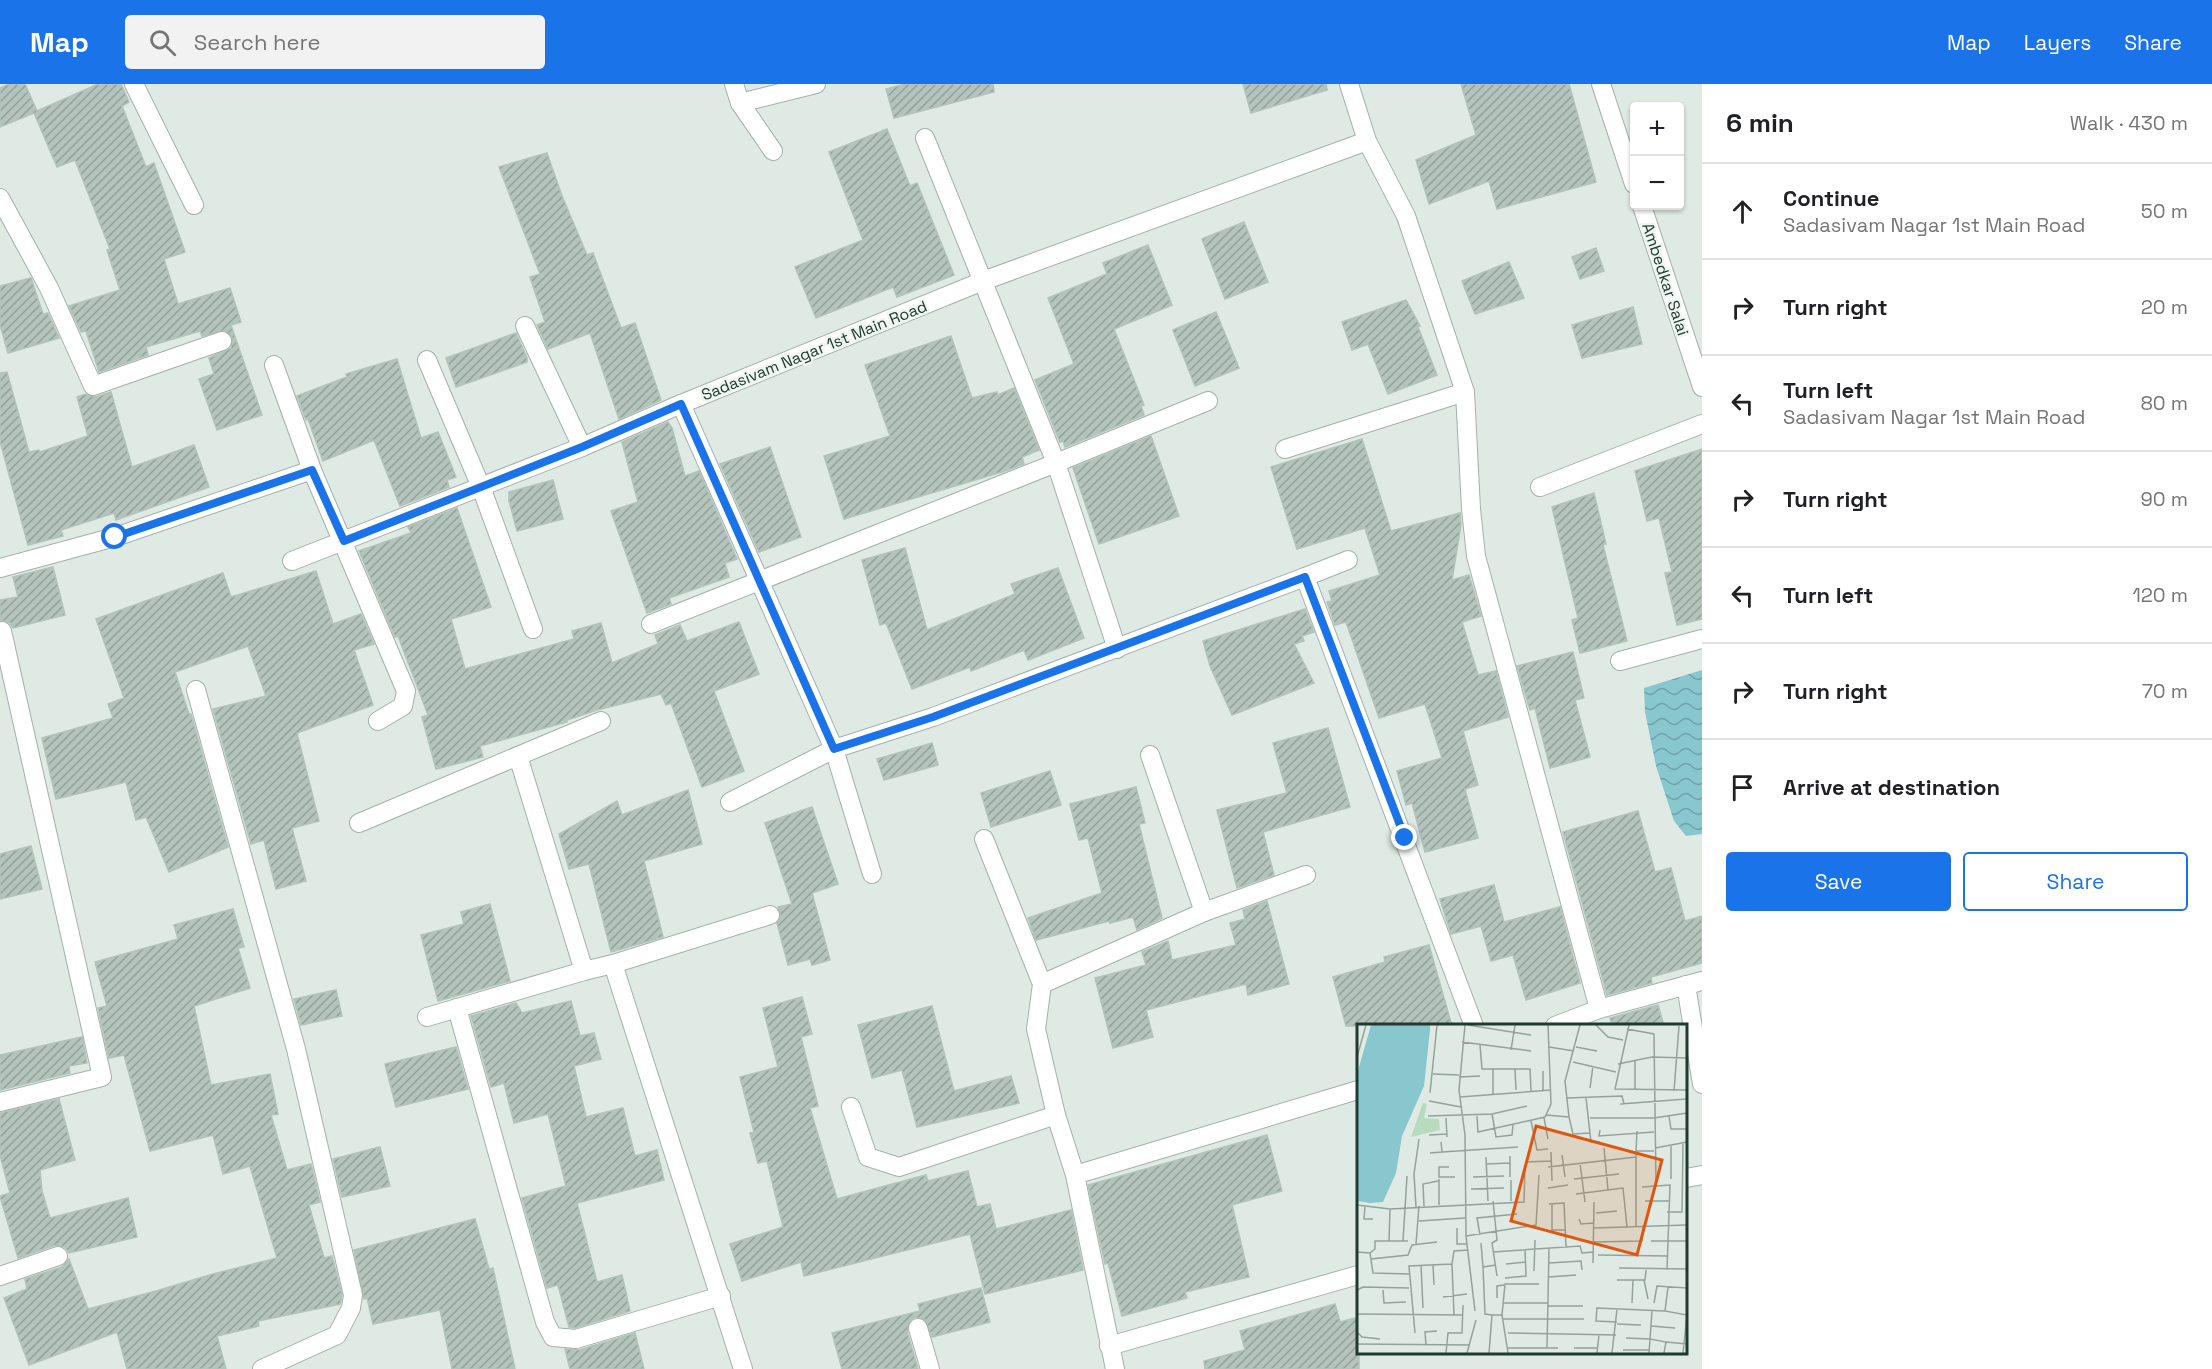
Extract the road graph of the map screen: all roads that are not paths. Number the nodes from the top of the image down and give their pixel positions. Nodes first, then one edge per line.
1 (134, 84) edge
2 (734, 84) edge
3 (816, 84) edge
4 (1349, 84) edge
5 (1601, 84) edge
6 (740, 103) junction
7 (925, 138) dead end
8 (1367, 141) junction
9 (773, 151) dead end
10 (1630, 169) edge
11 (0, 198) edge
12 (194, 205) dead end
13 (1643, 210) edge
14 (983, 281) junction
15 (525, 326) dead end
16 (222, 341) dead end
17 (427, 360) dead end
18 (274, 365) dead end
19 (1702, 387) edge
20 (1465, 392) junction
21 (1208, 401) dead end
22 (681, 404) junction
23 (1702, 424) edge
24 (582, 447) junction
25 (1285, 449) dead end
26 (1056, 463) junction
27 (312, 470) junction
28 (481, 486) junction
29 (1540, 487) dead end
30 (344, 541) junction
31 (1348, 560) dead end
32 (292, 561) dead end
33 (0, 568) edge
34 (1305, 577) junction
35 (758, 580) junction
36 (651, 624) dead end
37 (533, 629) dead end
38 (2, 631) dead end
39 (1702, 639) edge
40 (1117, 649) junction
41 (1620, 661) dead end
42 (196, 690) dead end
43 (378, 720) dead end
44 (601, 721) dead end
45 (834, 749) junction
46 (1150, 755) dead end
47 (518, 756) junction
48 (730, 802) dead end
49 (359, 823) dead end
50 (984, 839) dead end
51 (872, 874) dead end
52 (1306, 875) dead end
53 (1204, 912) junction
54 (770, 915) dead end
55 (613, 964) junction
56 (584, 971) junction
57 (1694, 983) edge
58 (1042, 984) junction
59 (457, 1008) junction
60 (1599, 1009) junction
61 (426, 1017) dead end
62 (1473, 1024) edge
63 (1560, 1024) edge
64 (1702, 1084) edge
65 (1357, 1091) edge
66 (0, 1102) edge
67 (851, 1107) dead end
68 (1056, 1115) junction
69 (1702, 1175) edge
70 (1075, 1176) junction
71 (1687, 1178) edge
72 (58, 1256) dead end
73 (0, 1276) edge
74 (1357, 1276) edge
75 (721, 1296) junction
76 (918, 1328) dead end
77 (1109, 1346) junction
78 (262, 1369) edge
79 (743, 1369) edge
80 (930, 1369) edge
81 (1115, 1369) edge

1 - 12 street
2 - 6 street
3 - 6 street
4 - 8 street
5 - 10 street
6 - 9 street
7 - 14 street
8 - 14 street, Sadasivam Nagar 1st Main Road
8 - 20 street
11 - 16 street
13 - 19 street, Ambedkar Salai
14 - 22 street, Sadasivam Nagar 1st Main Road
14 - 26 street
15 - 24 street
17 - 28 street
18 - 27 street
20 - 25 street
20 - 60 street
21 - 26 street
22 - 24 street, Sadasivam Nagar 1st Main Road
22 - 35 street
23 - 29 street
24 - 28 street, Sadasivam Nagar 1st Main Road
26 - 35 street
26 - 40 street
27 - 30 street
27 - 33 street
28 - 30 street, Sadasivam Nagar 1st Main Road
28 - 37 street
30 - 32 street, Sadasivam Nagar 1st Main Road
30 - 43 street
31 - 34 street
34 - 40 street
34 - 62 street
35 - 36 street
35 - 45 street
38 - 66 street
39 - 41 street
40 - 45 street
42 - 78 street
44 - 47 street
45 - 48 street
45 - 51 street
46 - 53 street
47 - 49 street
47 - 56 street
50 - 58 street
52 - 53 street
53 - 58 street
54 - 55 street
55 - 56 street
55 - 75 street
56 - 59 street
57 - 60 street
57 - 64 street
58 - 68 street
59 - 61 street
59 - 75 street
60 - 63 street
65 - 70 street
67 - 68 street
68 - 70 street
69 - 71 street
70 - 77 street
72 - 73 street
74 - 77 street
75 - 79 street
76 - 80 street
77 - 81 street

